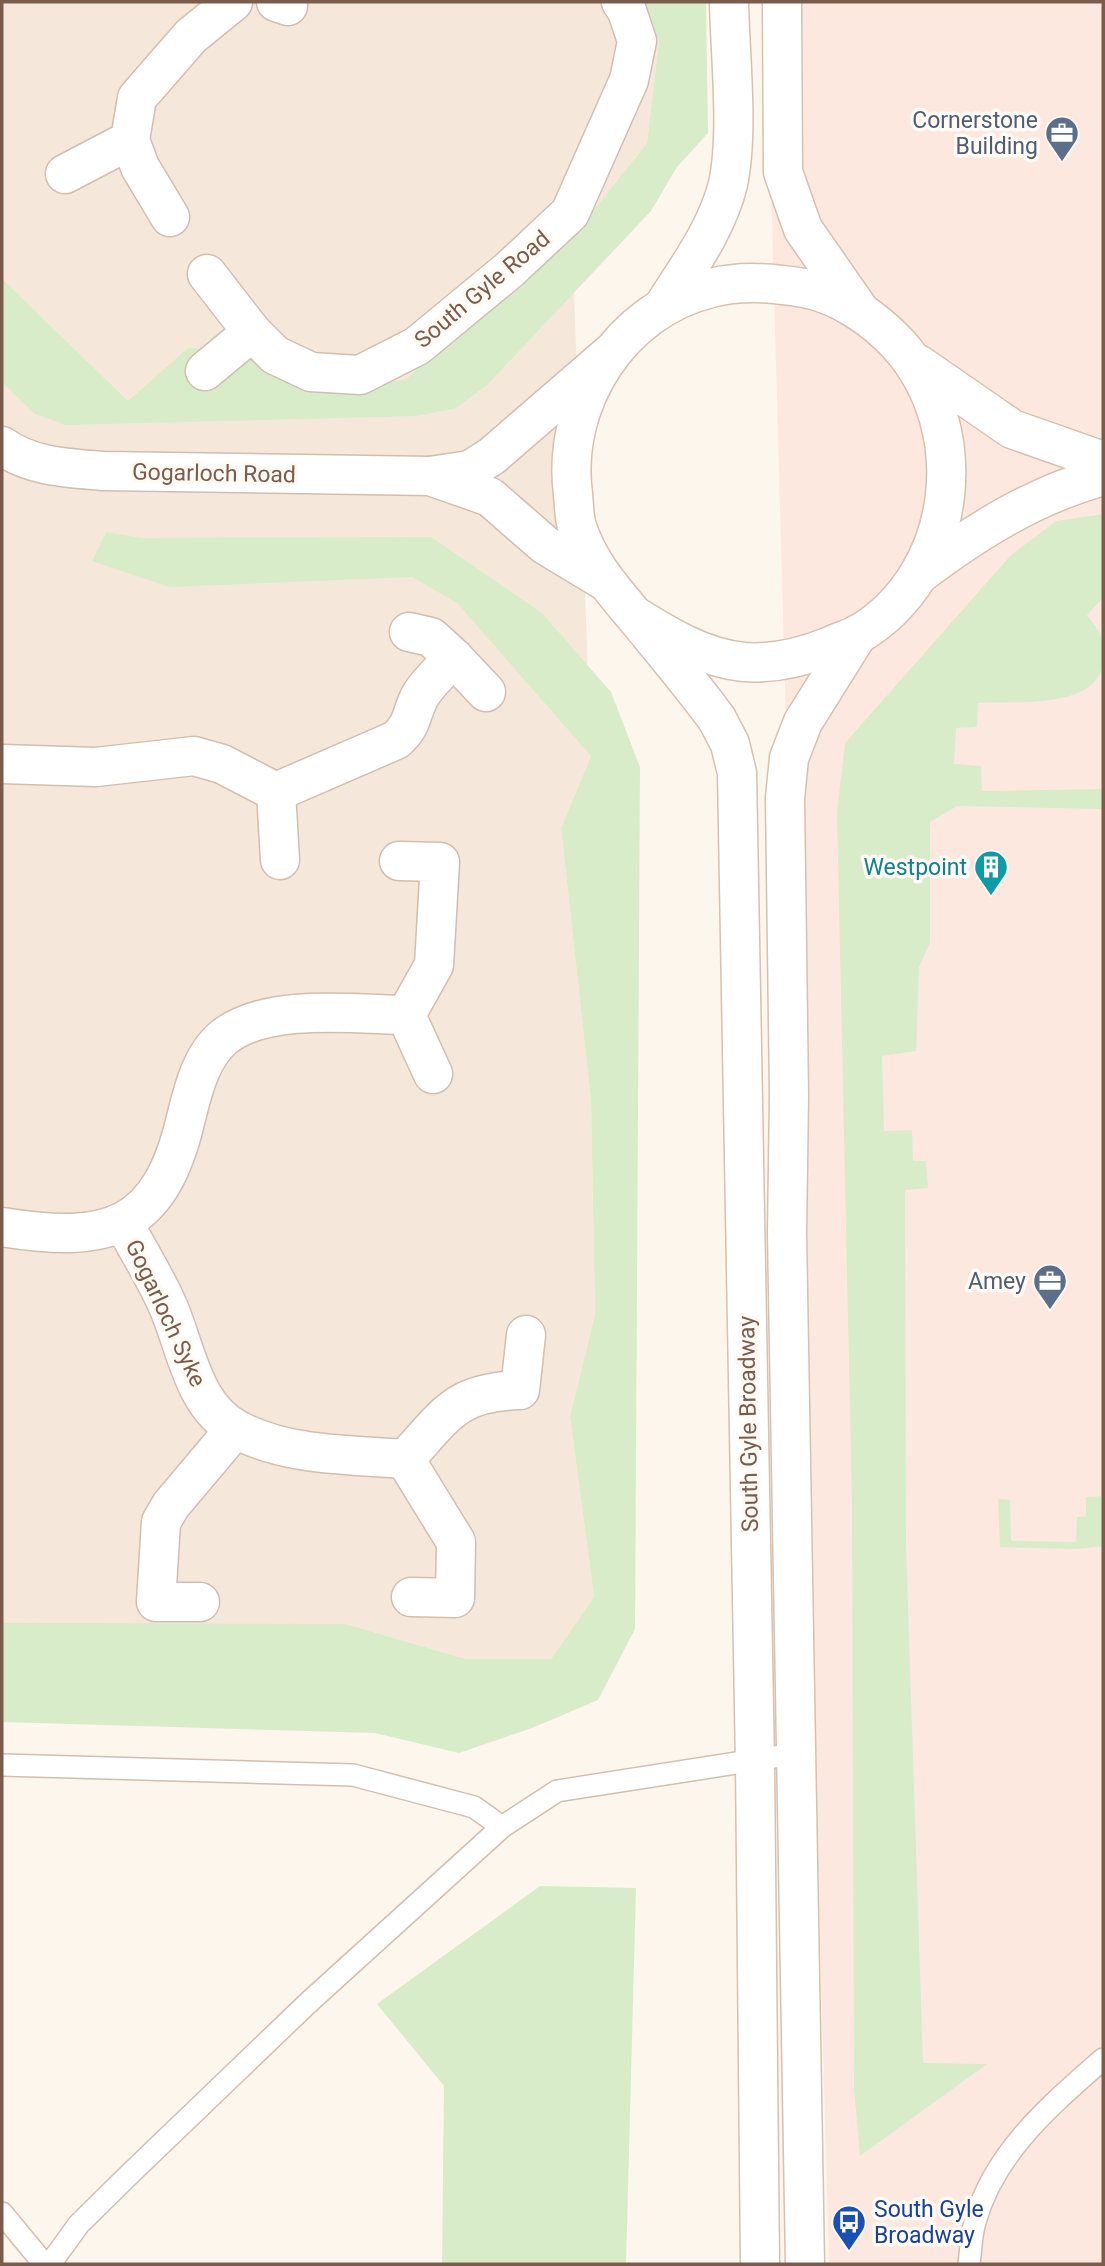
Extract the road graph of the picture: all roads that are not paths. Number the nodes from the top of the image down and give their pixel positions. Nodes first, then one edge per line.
1 (233, 2) edge
2 (621, 2) edge
3 (729, 2) edge
4 (782, 2) edge
5 (130, 140) junction
6 (65, 174) dead end
7 (170, 217) dead end
8 (207, 274) dead end
9 (663, 307) junction
10 (861, 312) junction
11 (252, 332) junction
12 (611, 353) junction
13 (911, 359) junction
14 (205, 371) dead end
15 (2, 446) edge
16 (1103, 461) edge
17 (430, 476) junction
18 (1103, 476) edge
19 (918, 575) junction
20 (603, 580) junction
21 (635, 616) junction
22 (410, 632) dead end
23 (858, 634) junction
24 (454, 658) junction
25 (486, 692) dead end
26 (2, 764) edge
27 (276, 792) junction
28 (280, 860) dead end
29 (400, 861) dead end
30 (406, 1015) junction
31 (433, 1074) dead end
32 (124, 1224) junction
33 (2, 1227) edge
34 (526, 1335) dead end
35 (235, 1429) junction
36 (405, 1459) junction
37 (411, 1597) dead end
38 (200, 1602) dead end
39 (794, 1755) junction
40 (755, 1763) junction
41 (2, 1765) edge
42 (502, 1827) junction
43 (1103, 2059) edge
44 (2, 2213) edge
45 (44, 2264) edge
46 (50, 2264) edge
47 (760, 2264) edge
48 (805, 2264) edge
49 (969, 2264) edge

1 - 5 street
2 - 11 street, South Gyle Road
3 - 9 street, South Gyle Broadway
4 - 10 street, South Gyle Broadway
5 - 6 street
5 - 7 street
8 - 11 street, South Gyle Road
9 - 10 street, South Gyle Broadway
9 - 12 street, South Gyle Broadway
10 - 13 street, South Gyle Broadway
11 - 14 street
12 - 17 street, Gogarloch Road
12 - 20 street, South Gyle Broadway
13 - 16 street
13 - 19 street, South Gyle Broadway
15 - 17 street, Gogarloch Road
17 - 20 street, Gogarloch Road
18 - 19 street
19 - 23 street, South Gyle Broadway
20 - 21 street, South Gyle Broadway
21 - 23 street, South Gyle Broadway
21 - 40 street, South Gyle Broadway
22 - 24 street
23 - 39 street, South Gyle Broadway
24 - 25 street
24 - 27 street
26 - 27 street
27 - 28 street
29 - 30 street
30 - 31 street
30 - 32 street, Gogarloch Syke
32 - 33 street, Gogarloch Syke
32 - 35 street, Gogarloch Syke
34 - 36 street
35 - 36 street, Gogarloch Syke
35 - 38 street
36 - 37 street
39 - 40 lane
39 - 48 street, South Gyle Broadway
40 - 42 lane
40 - 47 street, South Gyle Broadway
41 - 42 lane
42 - 46 lane
43 - 49 lane
44 - 45 lane

